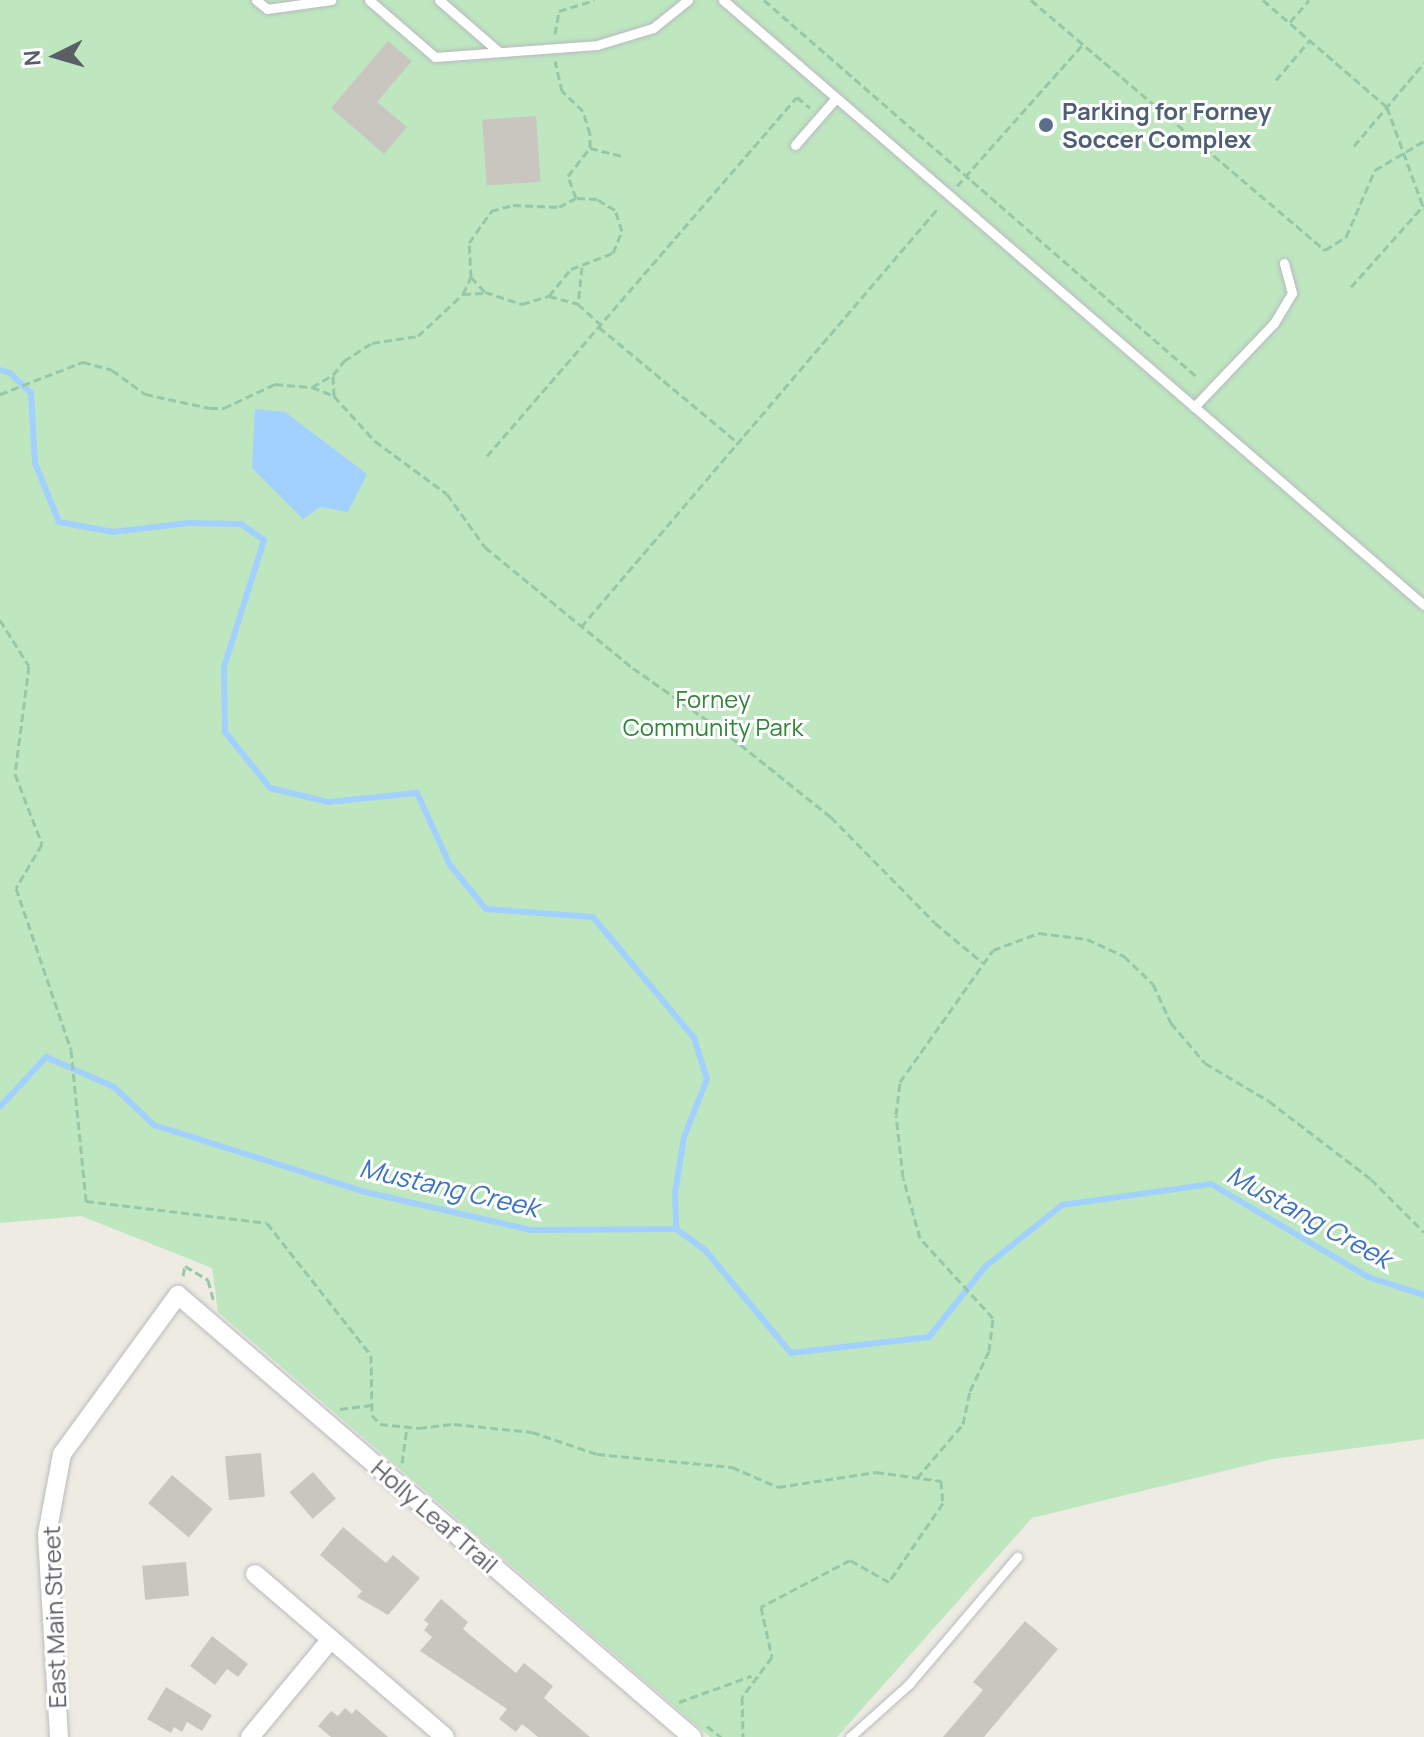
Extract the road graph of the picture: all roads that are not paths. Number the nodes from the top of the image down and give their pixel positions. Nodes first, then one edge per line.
1 (256, 0) edge
2 (331, 0) edge
3 (369, 0) edge
4 (439, 0) edge
5 (688, 0) edge
6 (723, 0) edge
7 (499, 52) junction
8 (836, 98) junction
9 (795, 145) dead end
10 (1284, 263) dead end
11 (1194, 407) junction
12 (1424, 605) edge
13 (178, 1295) joint
14 (1017, 1557) dead end
15 (255, 1574) dead end
16 (331, 1639) junction
17 (59, 1737) edge
18 (250, 1737) edge
19 (445, 1737) edge
20 (692, 1737) edge
21 (850, 1737) edge

1 - 2 lane
3 - 7 lane
4 - 7 lane
5 - 7 lane
6 - 8 lane
8 - 9 lane
8 - 11 lane
10 - 11 lane
11 - 12 lane
13 - 17 street, East Main Street
13 - 20 street, Holly Leaf Trail
14 - 21 lane
15 - 16 street
16 - 18 street
16 - 19 street

